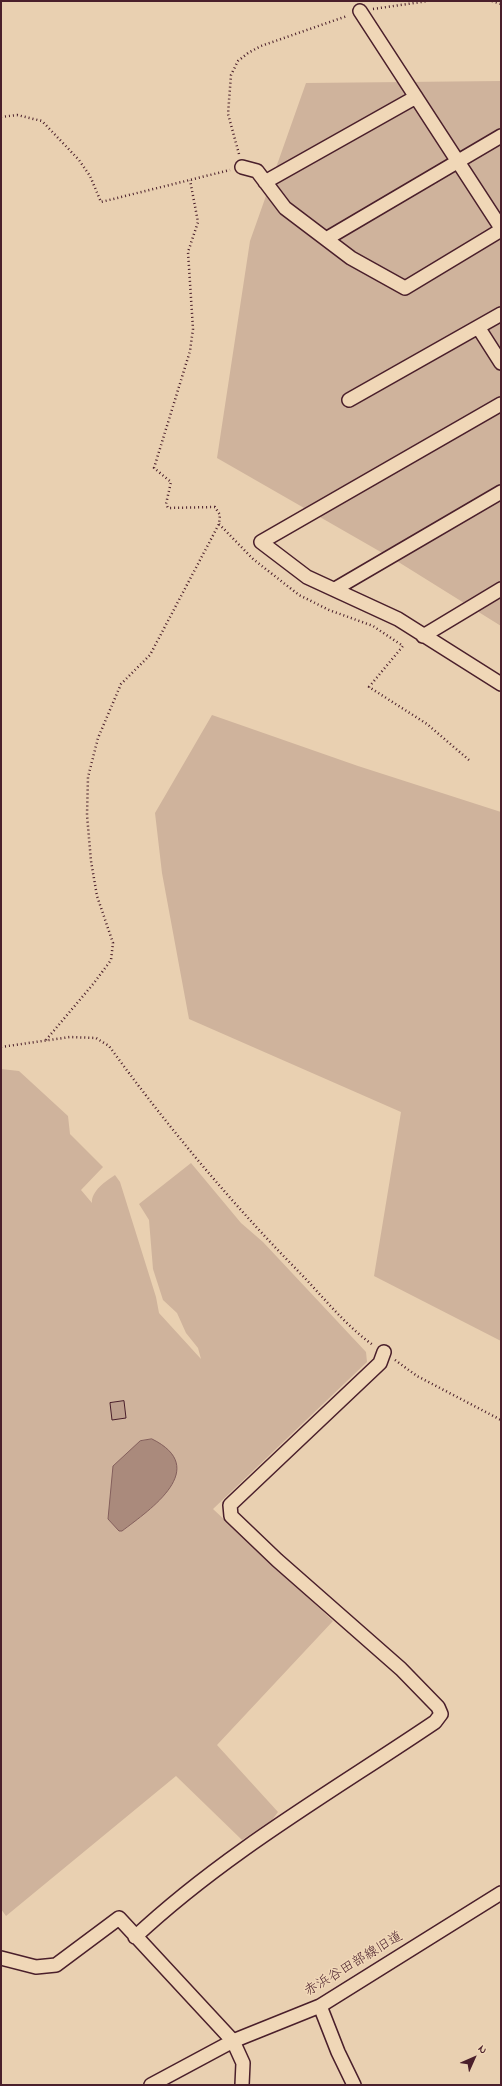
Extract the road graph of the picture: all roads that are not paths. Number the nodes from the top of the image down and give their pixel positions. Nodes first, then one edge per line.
1 (360, 11) road end
2 (416, 97) junction
3 (501, 136) edge
4 (457, 161) junction
5 (242, 167) road end
6 (265, 182) junction
7 (501, 229) edge
8 (326, 239) junction
9 (501, 314) edge
10 (478, 327) junction
11 (501, 363) edge
12 (349, 400) dead end
13 (501, 404) edge
14 (501, 492) edge
15 (335, 589) junction
16 (500, 591) edge
17 (423, 636) junction
18 (501, 684) edge
19 (384, 1352) road end
20 (501, 1893) edge
21 (135, 1937) junction
22 (1, 1958) edge
23 (320, 2006) junction
24 (233, 2041) junction
25 (151, 2085) edge
26 (242, 2085) edge
27 (354, 2085) edge

1 - 2 street
2 - 4 street
2 - 6 street
3 - 4 street
4 - 7 street
4 - 8 street
5 - 6 street
6 - 8 street
7 - 8 street
9 - 10 street
10 - 11 street
10 - 12 street
13 - 15 street
14 - 15 street
15 - 17 street
16 - 17 street
17 - 18 street
19 - 21 street
20 - 23 street, 赤浜谷田部線旧道
21 - 22 street
21 - 24 street
23 - 24 street, 赤浜谷田部線旧道
23 - 27 street
24 - 25 street, 赤浜谷田部線旧道
24 - 26 street

